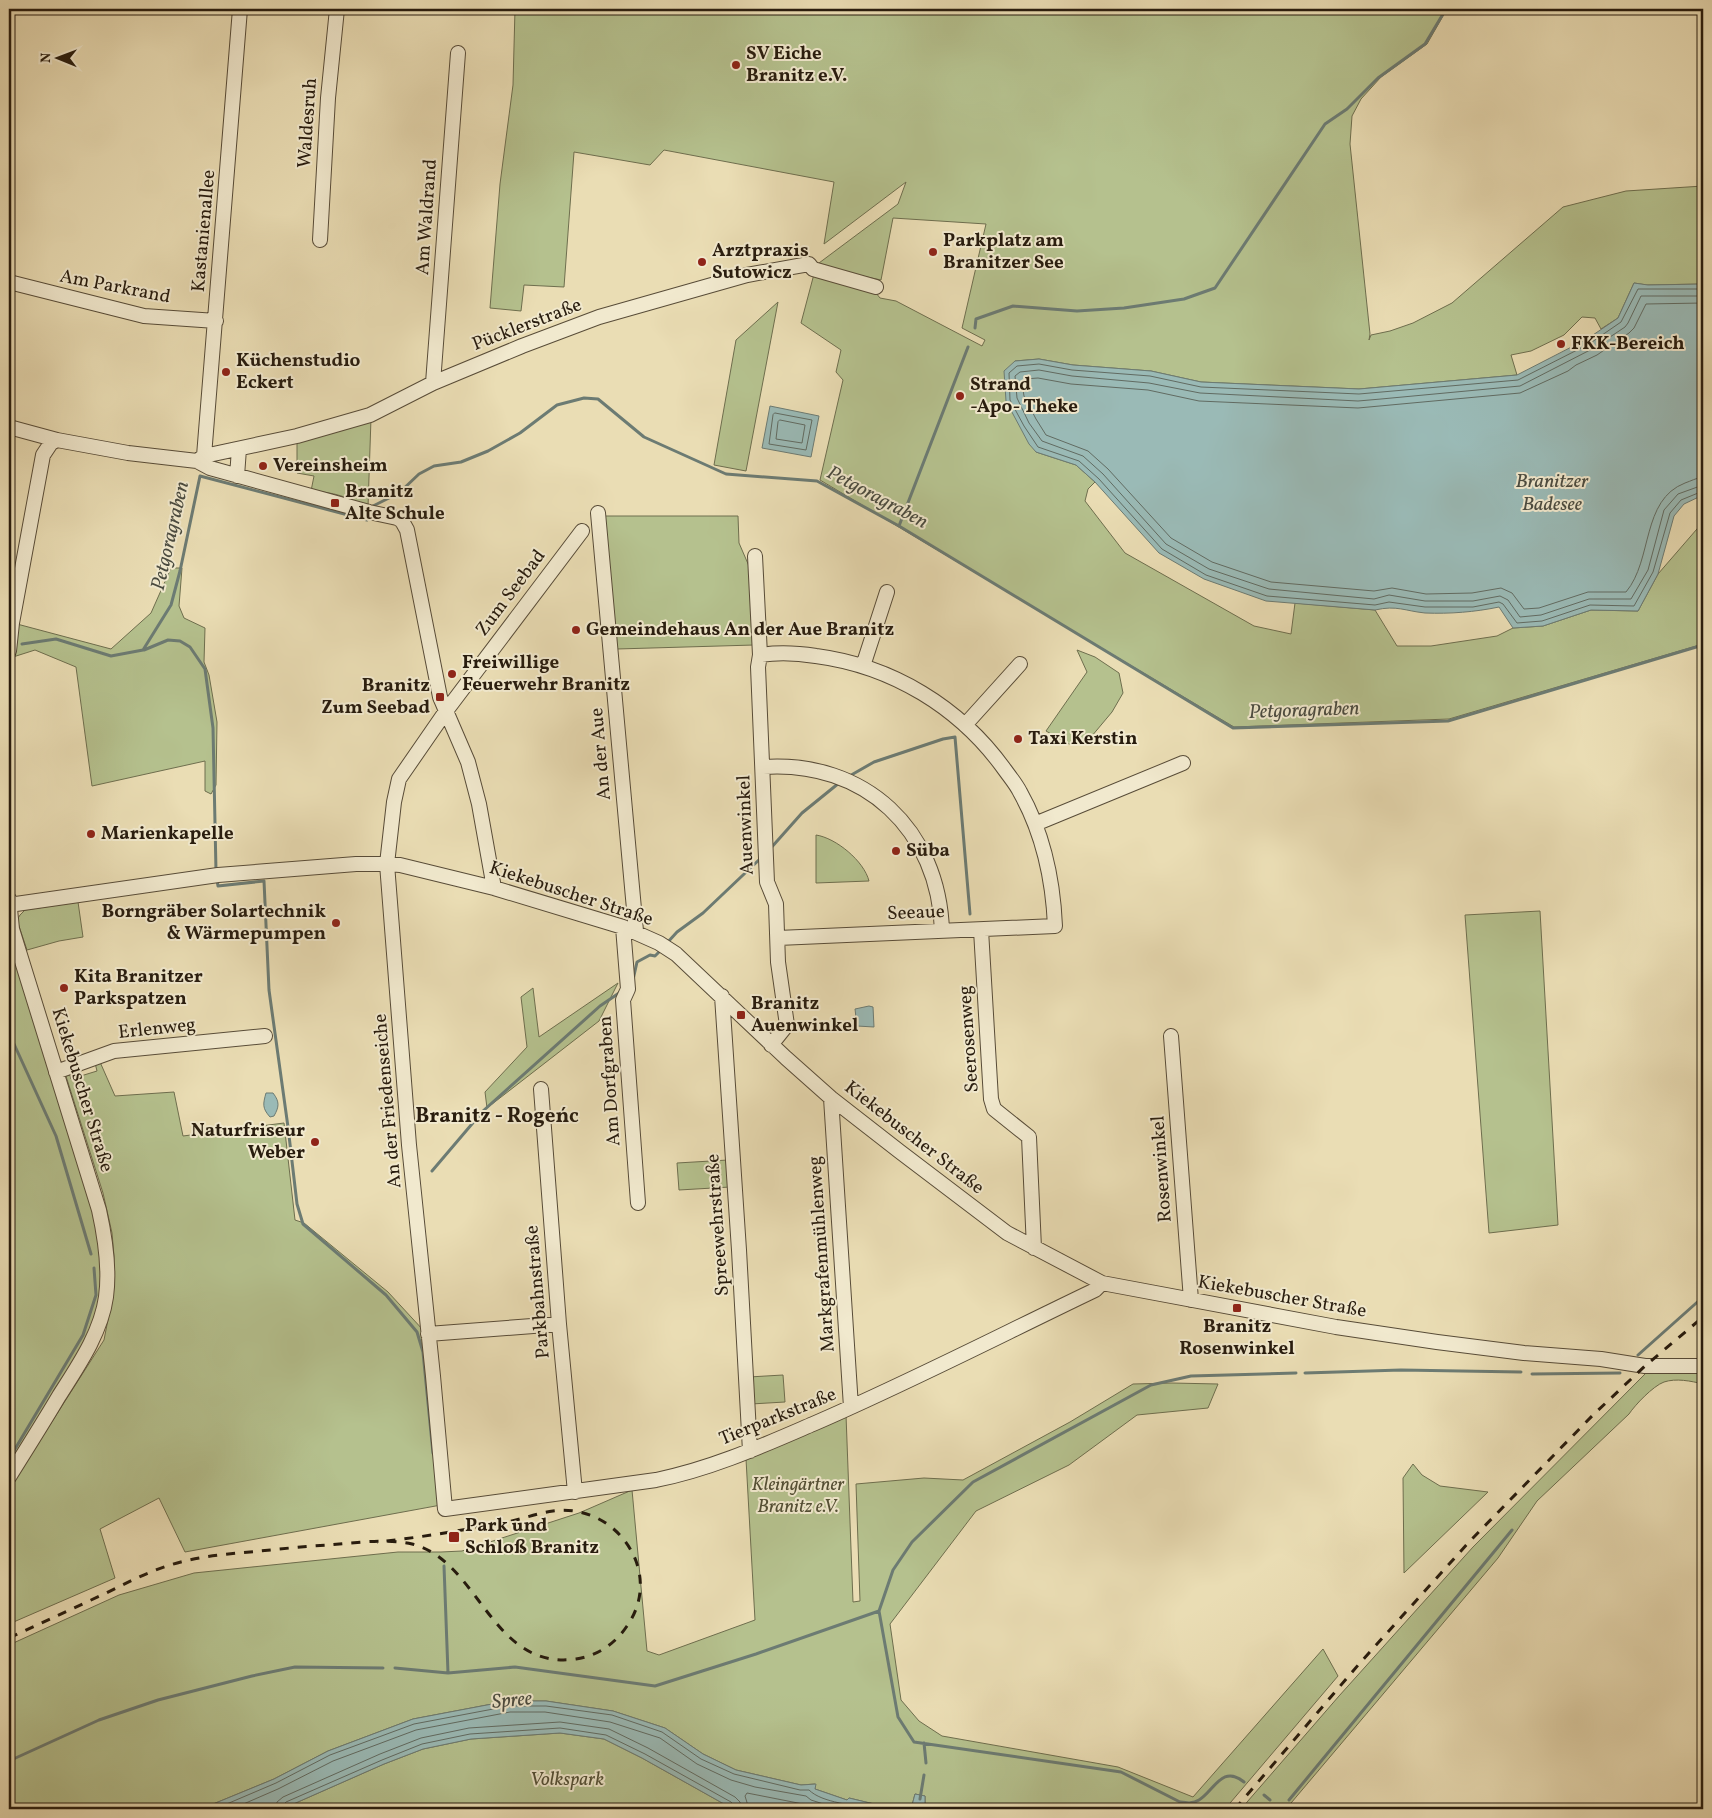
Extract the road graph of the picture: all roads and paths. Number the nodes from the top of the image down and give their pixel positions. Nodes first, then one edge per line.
1 (240, 9) edge
2 (337, 9) edge
3 (458, 53) dead end
4 (320, 240) dead end
5 (9, 282) edge
6 (876, 287) dead end
7 (216, 321) junction
8 (433, 383) junction
9 (9, 427) edge
10 (57, 440) junction
11 (239, 449) junction
12 (200, 458) junction
13 (237, 476) junction
14 (598, 513) dead end
15 (582, 531) dead end
16 (755, 556) dead end
17 (887, 592) dead end
18 (10, 623) edge
19 (9, 651) edge
20 (760, 655) junction
21 (1020, 664) dead end
22 (863, 666) junction
23 (446, 712) junction
24 (965, 725) junction
25 (1183, 763) dead end
26 (763, 767) junction
27 (1035, 824) junction
28 (387, 864) junction
29 (494, 888) junction
30 (9, 900) edge
31 (9, 905) edge
32 (630, 929) junction
33 (981, 930) junction
34 (942, 931) junction
35 (778, 938) junction
36 (722, 996) junction
37 (265, 1036) dead end
38 (1171, 1036) dead end
39 (771, 1045) junction
40 (56, 1072) junction
41 (541, 1090) dead end
42 (831, 1098) junction
43 (638, 1202) dead end
44 (1034, 1248) junction
45 (1102, 1283) junction
46 (1191, 1300) junction
47 (559, 1324) junction
48 (428, 1334) junction
49 (1703, 1366) edge
50 (851, 1408) junction
51 (750, 1451) junction
52 (9, 1477) edge
53 (575, 1492) junction
54 (445, 1509) joint

1 - 7 street, Kastanienallee
2 - 4 street, Waldesruh
3 - 8 street, Am Waldrand
5 - 7 street, Am Parkrand
6 - 8 street, Pücklerstraße
7 - 12 street, Kastanienallee
8 - 11 street, Pücklerstraße
9 - 10 street
10 - 12 street
10 - 18 street
11 - 12 street, Pücklerstraße
11 - 13 street
12 - 13 street
13 - 23 street
14 - 32 street, An der Aue
15 - 23 street, Zum Seebad
16 - 20 street, Auenwinkel
17 - 22 street
18 - 19 street
20 - 22 street
20 - 26 street, Auenwinkel
21 - 24 street
22 - 24 street
23 - 28 street, Zum Seebad
23 - 29 street
24 - 27 street
25 - 27 street
26 - 34 street
26 - 35 street, Auenwinkel
27 - 33 street, Seeaue
28 - 29 street, Kiekebuscher Straße
28 - 31 street, Kiekebuscher Straße
28 - 48 street, An der Friedenseiche
29 - 32 street, Kiekebuscher Straße
30 - 31 street
31 - 40 street, Kiekebuscher Straße
32 - 36 street, Kiekebuscher Straße
32 - 43 street, Am Dorfgraben
33 - 34 street, Seeaue
33 - 44 street, Seerosenweg
34 - 35 street, Seeaue
35 - 39 street, Auenwinkel
36 - 39 street, Kiekebuscher Straße
36 - 51 street, Spreewehrstraße
37 - 40 street, Erlenweg
38 - 46 street, Rosenwinkel
39 - 42 street, Kiekebuscher Straße
40 - 52 street, Kiekebuscher Straße
41 - 47 street, Parkbahnstraße
42 - 44 street, Kiekebuscher Straße
42 - 50 street, Markgrafenmühlenweg
44 - 45 street, Kiekebuscher Straße
45 - 46 street, Kiekebuscher Straße
45 - 50 street, Tierparkstraße
46 - 49 street, Kiekebuscher Straße
47 - 48 street
47 - 53 street, Parkbahnstraße
48 - 54 street, An der Friedenseiche
50 - 51 street, Tierparkstraße
51 - 53 street, Tierparkstraße
53 - 54 street, Tierparkstraße

